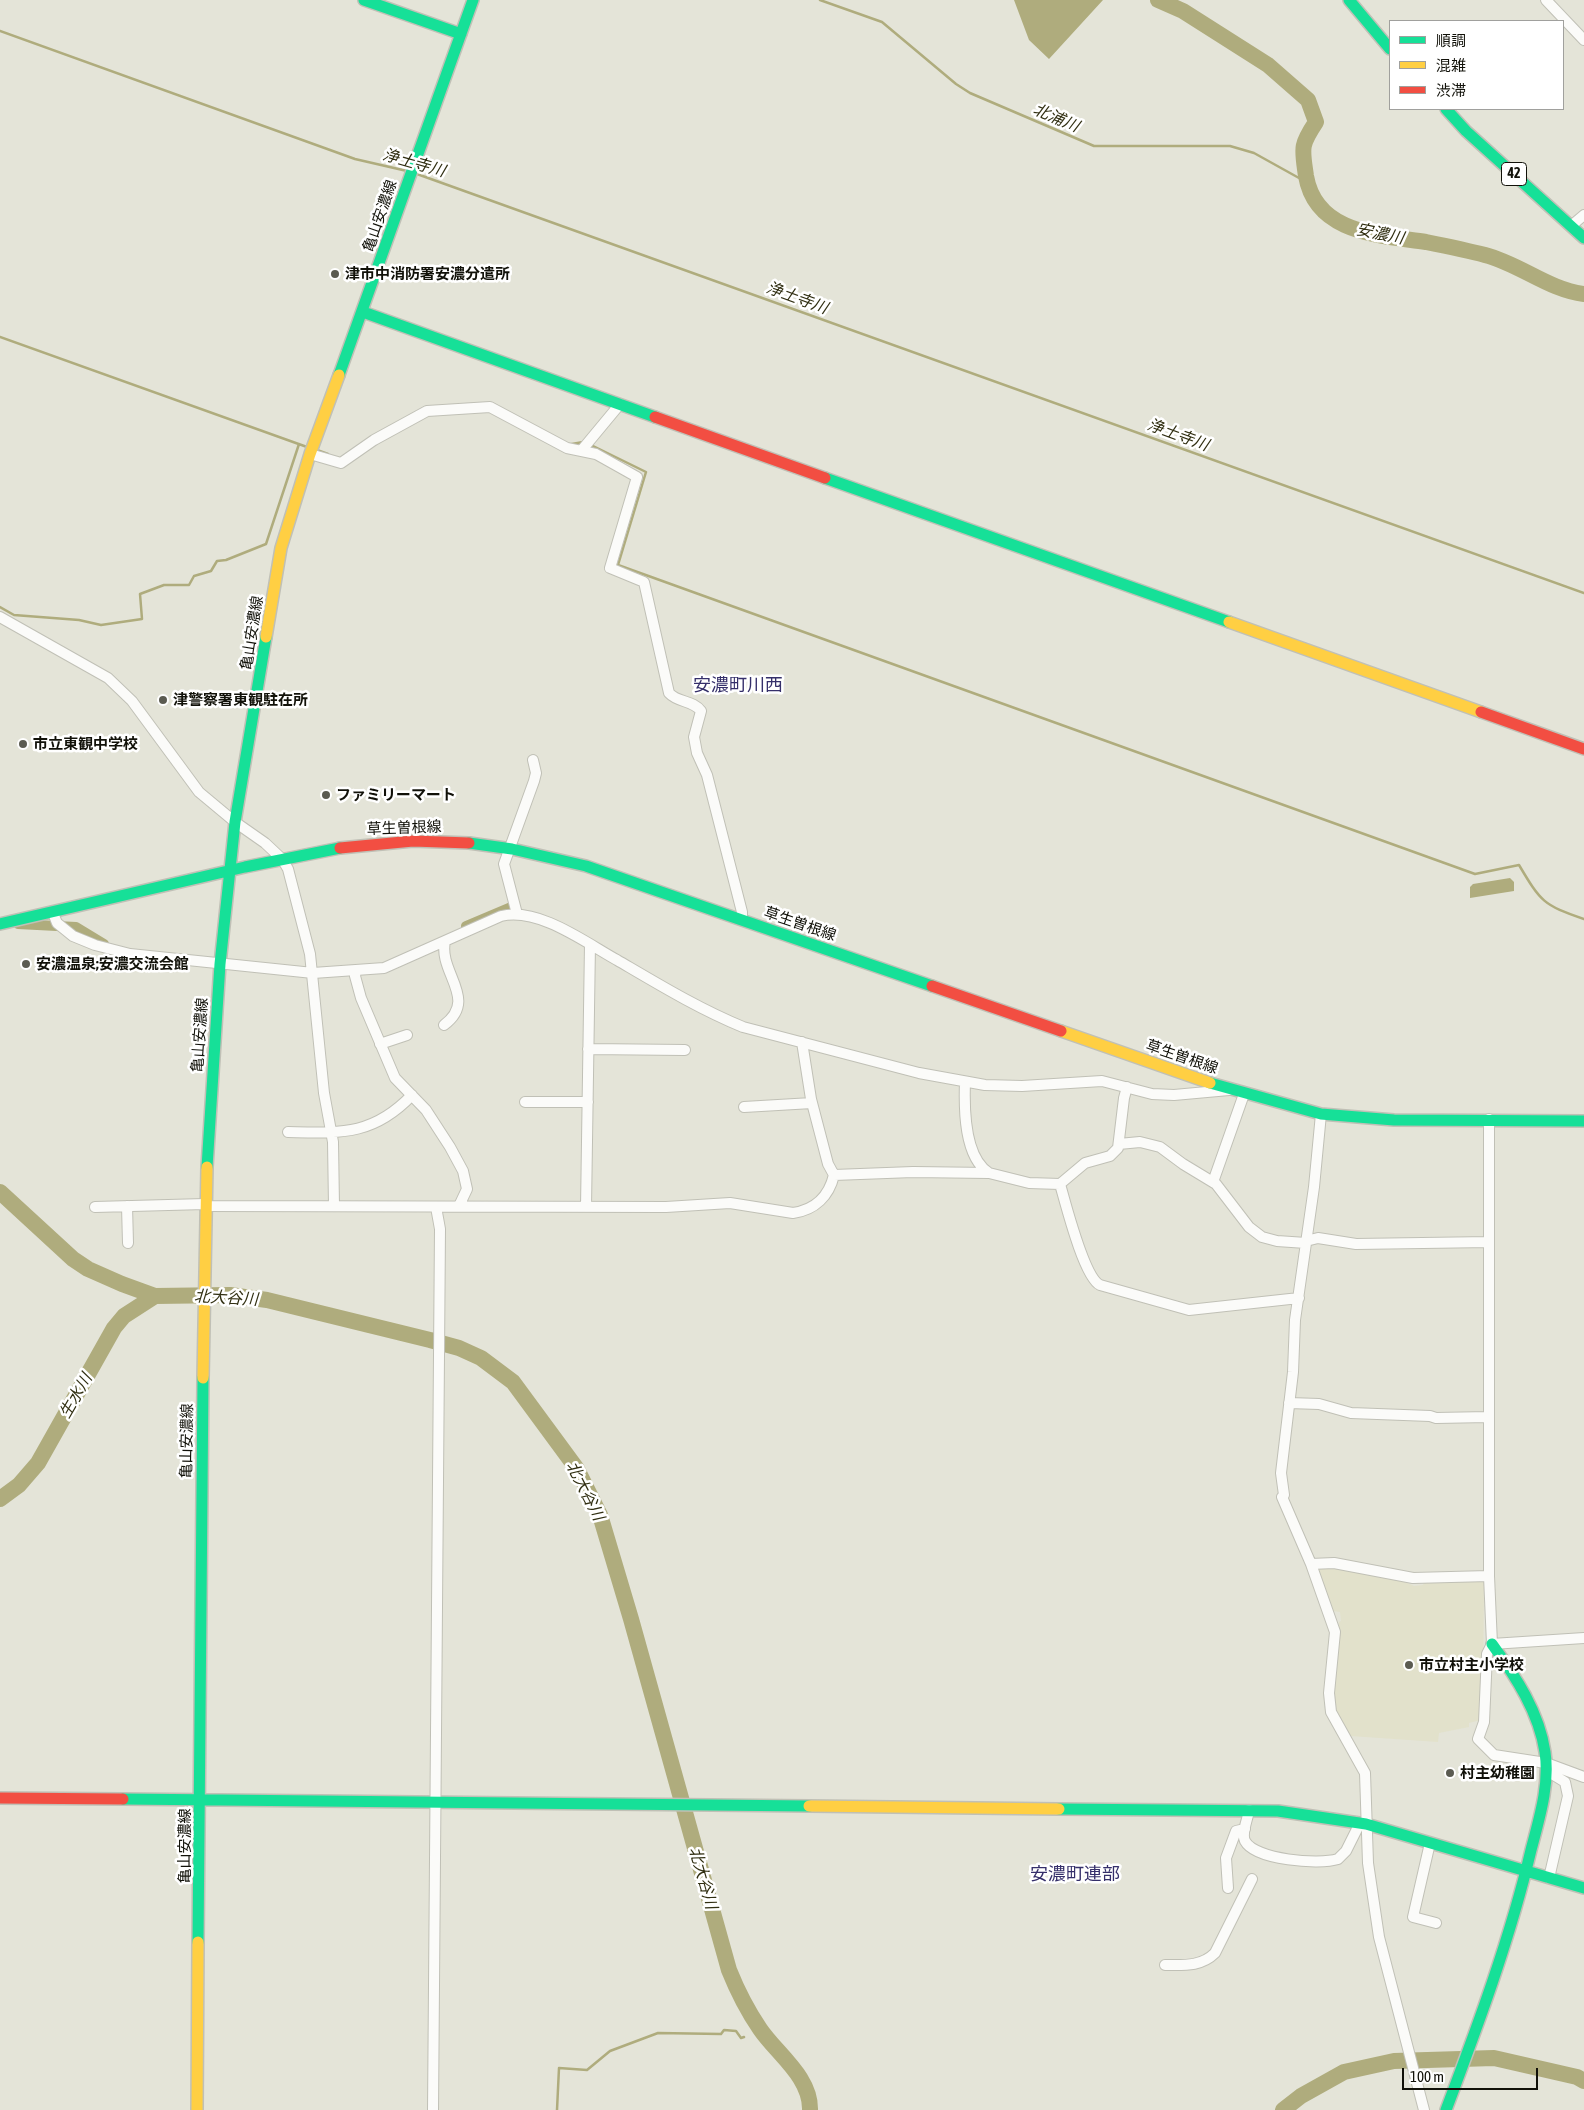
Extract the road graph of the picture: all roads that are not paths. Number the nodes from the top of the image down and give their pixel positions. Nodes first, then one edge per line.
1 (364, 0) edge
2 (473, 0) edge
3 (1349, 0) edge
4 (1546, 0) edge
5 (461, 34) junction
6 (1584, 40) edge
7 (1389, 48) edge
8 (1447, 110) edge
9 (1584, 215) edge
10 (1571, 226) junction
11 (1584, 238) edge
12 (363, 312) junction
13 (620, 404) junction
14 (581, 451) junction
15 (311, 453) junction
16 (0, 617) edge
17 (1584, 749) edge
18 (533, 760) dead end
19 (235, 822) junction
20 (510, 848) junction
21 (282, 859) junction
22 (229, 868) junction
23 (53, 913) junction
24 (517, 914) junction
25 (742, 920) junction
26 (0, 924) edge
27 (445, 941) junction
28 (590, 944) junction
29 (220, 964) junction
30 (356, 971) junction
31 (313, 973) junction
32 (444, 1025) dead end
33 (407, 1035) dead end
34 (802, 1042) junction
35 (380, 1044) junction
36 (588, 1049) junction
37 (684, 1050) dead end
38 (965, 1082) junction
39 (1127, 1087) junction
40 (1232, 1090) junction
41 (1244, 1094) junction
42 (412, 1095) junction
43 (525, 1102) dead end
44 (588, 1102) junction
45 (812, 1102) junction
46 (744, 1107) dead end
47 (1321, 1114) junction
48 (1489, 1119) junction
49 (1584, 1121) edge
50 (288, 1132) dead end
51 (332, 1133) junction
52 (1119, 1144) junction
53 (989, 1173) junction
54 (834, 1175) junction
55 (1213, 1182) junction
56 (1060, 1184) junction
57 (205, 1205) junction
58 (128, 1206) junction
59 (334, 1206) junction
60 (459, 1206) junction
61 (586, 1206) junction
62 (95, 1207) dead end
63 (436, 1207) junction
64 (1306, 1242) junction
65 (1489, 1242) junction
66 (128, 1243) dead end
67 (1299, 1298) junction
68 (1289, 1403) junction
69 (1488, 1418) junction
70 (1311, 1564) junction
71 (1489, 1576) junction
72 (1584, 1638) edge
73 (1492, 1644) junction
74 (1546, 1767) junction
75 (1584, 1777) edge
76 (0, 1798) edge
77 (200, 1799) junction
78 (436, 1803) junction
79 (1249, 1810) junction
80 (1363, 1823) junction
81 (1245, 1829) junction
82 (1430, 1843) junction
83 (1527, 1871) junction
84 (1549, 1878) junction
85 (1252, 1879) dead end
86 (1228, 1888) dead end
87 (1584, 1888) edge
88 (1436, 1923) dead end
89 (1164, 1965) dead end
90 (197, 2110) edge
91 (433, 2110) edge
92 (1424, 2110) edge
93 (1446, 2110) edge

1 - 5 main road
2 - 5 main road, 亀山安濃線
3 - 7 main road
4 - 6 street
5 - 12 main road, 亀山安濃線
8 - 10 main road, 42
9 - 10 street
10 - 11 main road, 42
12 - 13 main road
12 - 15 main road, 亀山安濃線
13 - 14 street
13 - 17 main road
14 - 15 street
14 - 25 street
15 - 19 main road, 亀山安濃線
16 - 19 street
18 - 20 street
19 - 21 street
19 - 22 main road, 亀山安濃線
20 - 21 main road, 草生曽根線
20 - 24 street
20 - 25 main road, 草生曽根線
21 - 22 main road, 草生曽根線
21 - 31 street
22 - 23 main road, 草生曽根線
22 - 29 main road, 亀山安濃線
23 - 26 main road, 草生曽根線
23 - 29 street
24 - 27 street
24 - 28 street
25 - 40 main road, 草生曽根線
27 - 30 street
27 - 32 street
28 - 34 street
28 - 36 street
29 - 31 street
29 - 57 main road, 亀山安濃線
30 - 31 street
30 - 35 street
31 - 51 street
33 - 35 street
34 - 38 street
34 - 45 street
35 - 42 street
36 - 37 street
36 - 44 street
38 - 39 street
38 - 53 street
39 - 40 street
39 - 52 street
40 - 41 main road, 草生曽根線
41 - 47 main road, 草生曽根線
41 - 55 street
42 - 51 street
42 - 60 street
43 - 44 street
44 - 61 street
45 - 46 street
45 - 54 street
47 - 48 main road, 草生曽根線
47 - 64 street
48 - 49 main road, 草生曽根線
48 - 65 street
50 - 51 street
51 - 59 street
52 - 55 street
52 - 56 street
53 - 54 street
53 - 56 street
54 - 61 street
55 - 64 street
56 - 67 street
57 - 58 street
57 - 59 street
57 - 77 main road, 亀山安濃線
58 - 62 street
58 - 66 street
59 - 63 street
60 - 61 street
60 - 63 street
63 - 78 street
64 - 65 street
64 - 67 street
65 - 69 street
67 - 68 street
68 - 69 street
68 - 70 street
69 - 71 street
70 - 71 street
70 - 80 street
71 - 73 street
72 - 73 street
73 - 74 main road
73 - 74 street
74 - 75 street
74 - 83 main road
74 - 84 street
76 - 77 main road
77 - 78 main road
77 - 90 main road, 亀山安濃線
78 - 79 main road
78 - 91 street
79 - 80 main road
79 - 81 street
80 - 81 street
80 - 82 main road
80 - 92 street
81 - 86 street
82 - 83 main road
82 - 88 street
83 - 84 main road
83 - 93 main road
84 - 87 main road
85 - 89 street

